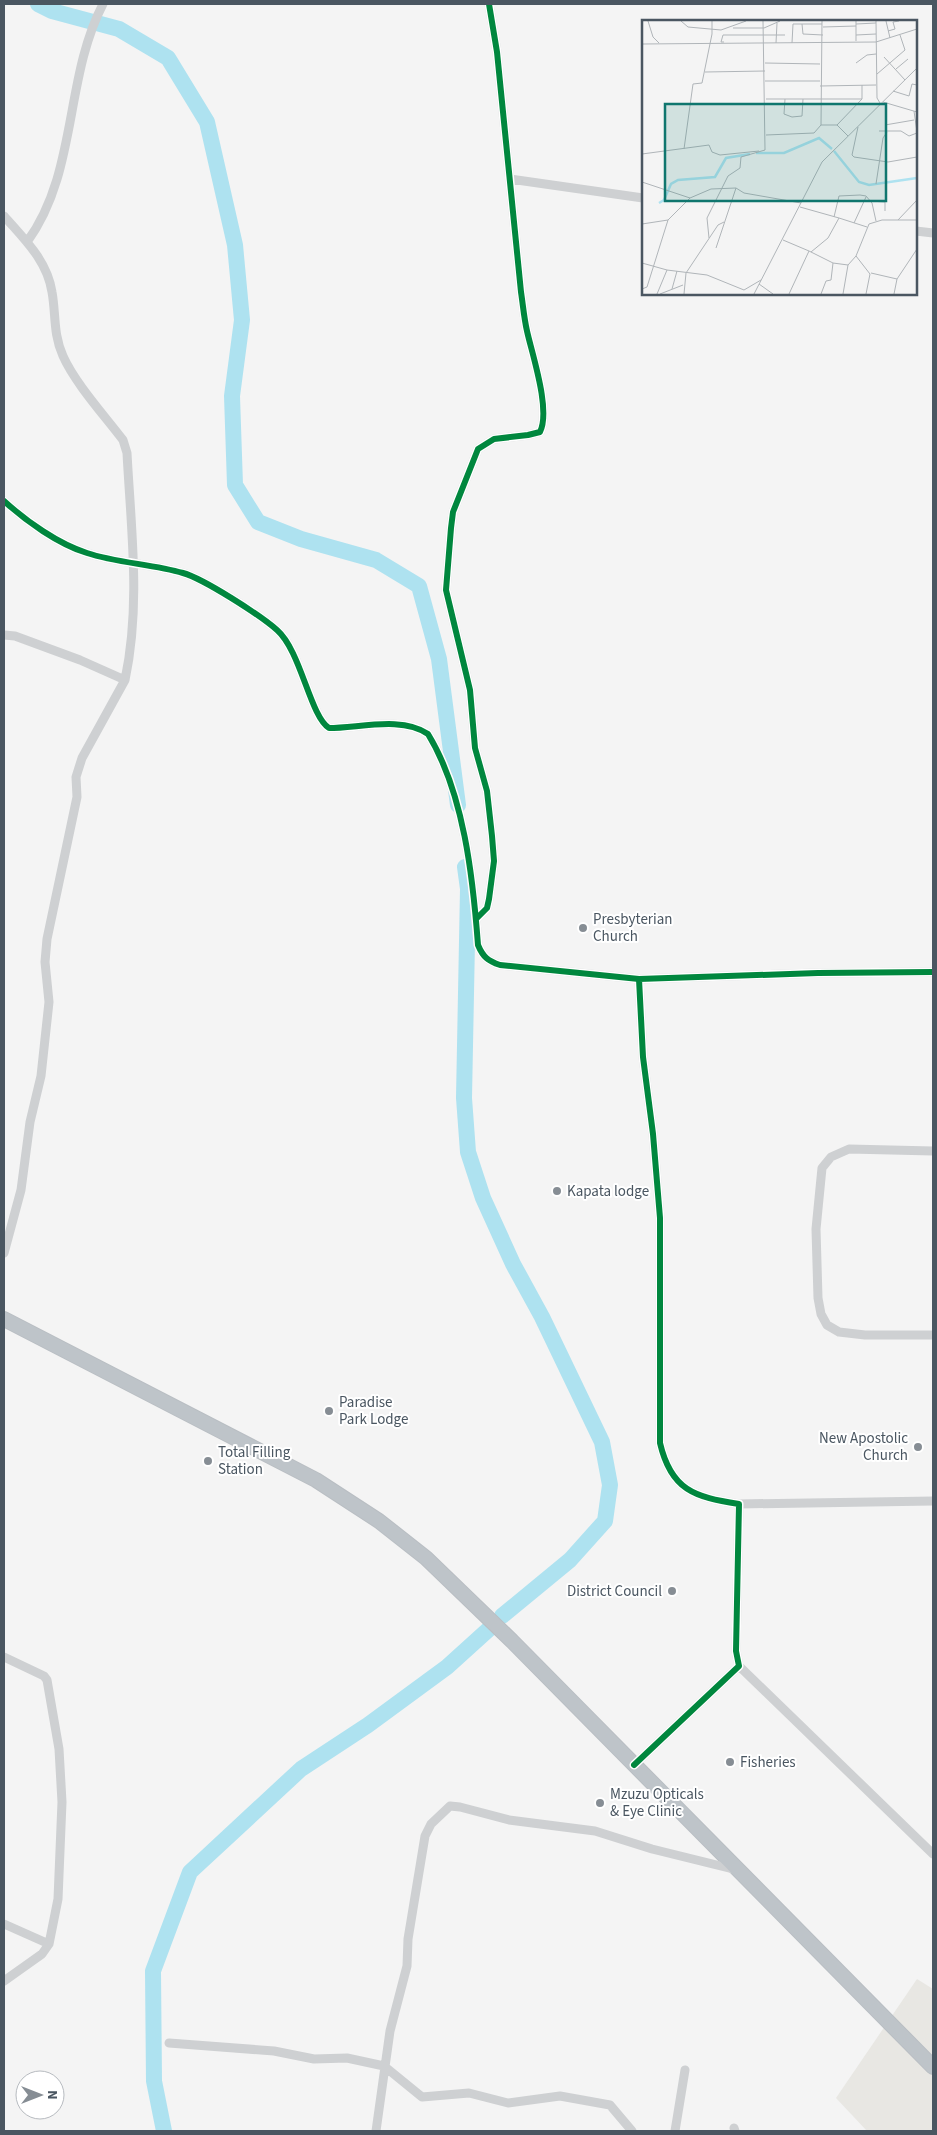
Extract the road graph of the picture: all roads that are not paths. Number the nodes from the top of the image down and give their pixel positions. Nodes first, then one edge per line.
1 (103, 4) edge
2 (489, 4) edge
3 (510, 179) junction
4 (642, 198) edge
5 (4, 216) edge
6 (917, 231) edge
7 (933, 233) edge
8 (27, 242) junction
9 (4, 501) edge
10 (134, 562) junction
11 (4, 635) edge
12 (125, 680) junction
13 (477, 918) junction
14 (933, 972) edge
15 (639, 979) junction
16 (933, 1151) edge
17 (4, 1253) edge
18 (4, 1319) edge
19 (933, 1335) edge
20 (933, 1501) edge
21 (739, 1504) junction
22 (4, 1657) edge
23 (739, 1666) junction
24 (634, 1765) junction
25 (933, 1854) edge
26 (738, 1870) junction
27 (4, 1924) edge
28 (49, 1944) junction
29 (4, 1981) edge
30 (169, 2042) dead end
31 (384, 2066) junction
32 (933, 2067) edge
33 (685, 2070) dead end
34 (376, 2131) edge
35 (632, 2131) edge
36 (675, 2131) edge

1 - 8 street
2 - 3 street
3 - 4 street
3 - 13 street
5 - 8 street
6 - 7 street
8 - 10 street
9 - 10 street
10 - 12 street
10 - 13 street
11 - 12 street
12 - 17 street
13 - 15 street
14 - 15 street
15 - 21 street
16 - 19 street
18 - 24 highway
20 - 21 street
21 - 23 street
22 - 28 street
23 - 24 street
23 - 25 street
24 - 26 highway
26 - 31 street
26 - 32 highway
27 - 28 street
28 - 29 street
30 - 31 street
31 - 34 street
31 - 35 street
33 - 36 street

